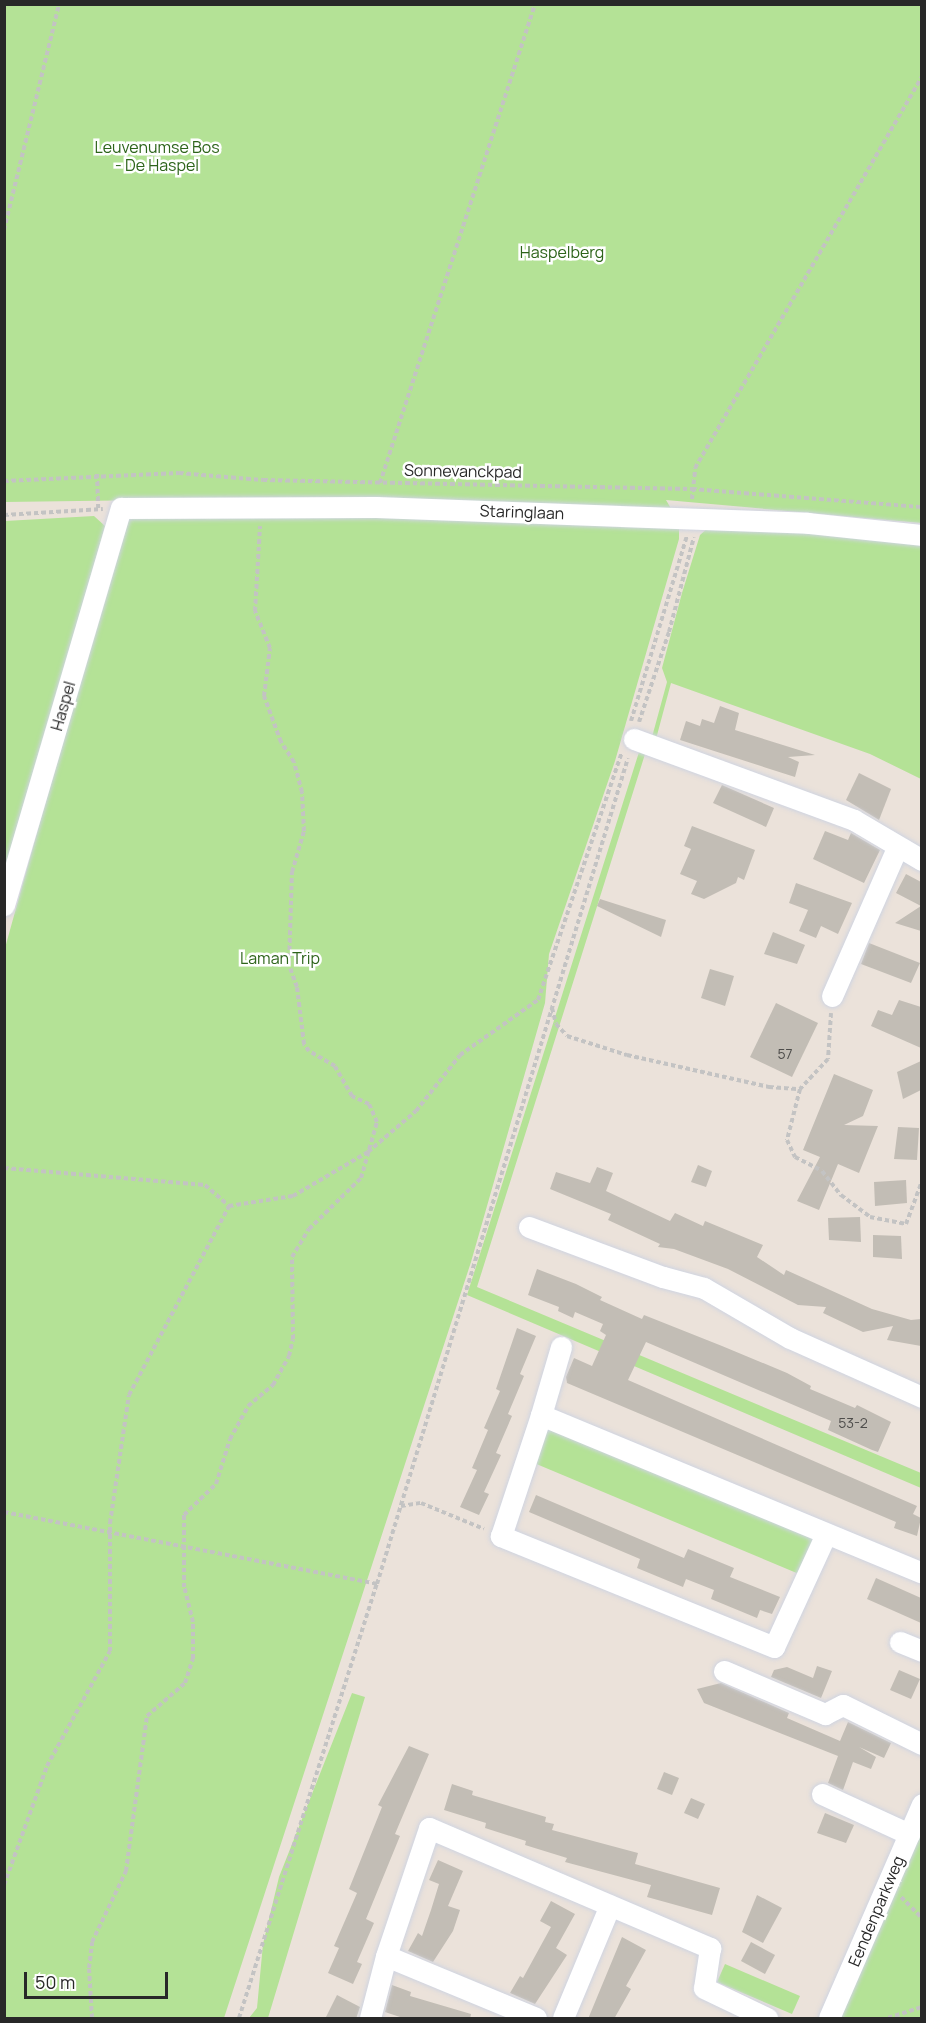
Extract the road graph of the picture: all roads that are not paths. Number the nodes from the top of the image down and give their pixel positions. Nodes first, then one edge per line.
1 (121, 508) joint
2 (921, 535) edge
3 (629, 737) road end
4 (897, 848) junction
5 (921, 860) edge
6 (4, 905) edge
7 (832, 996) road end
8 (529, 1227) dead end
9 (561, 1347) dead end
10 (921, 1397) edge
11 (541, 1415) junction
12 (826, 1534) junction
13 (921, 1573) edge
14 (900, 1642) dead end
15 (921, 1651) edge
16 (724, 1671) dead end
17 (921, 1744) edge
18 (822, 1794) dead end
19 (921, 1804) edge
20 (909, 1834) junction
21 (610, 1905) junction
22 (386, 1956) junction
23 (370, 2019) edge
24 (536, 2019) edge
25 (563, 2019) edge
26 (767, 2019) edge
27 (830, 2019) edge

1 - 2 street, Staringlaan
1 - 6 street, Haspel
3 - 4 street
4 - 5 street
4 - 7 street
8 - 10 street
9 - 11 street
11 - 12 street
11 - 12 street
12 - 13 street
14 - 15 street
16 - 17 street
18 - 20 street
19 - 20 street, Eendenparkweg
20 - 27 street, Eendenparkweg
21 - 22 street
21 - 25 street
21 - 26 street
22 - 23 street
22 - 24 street

